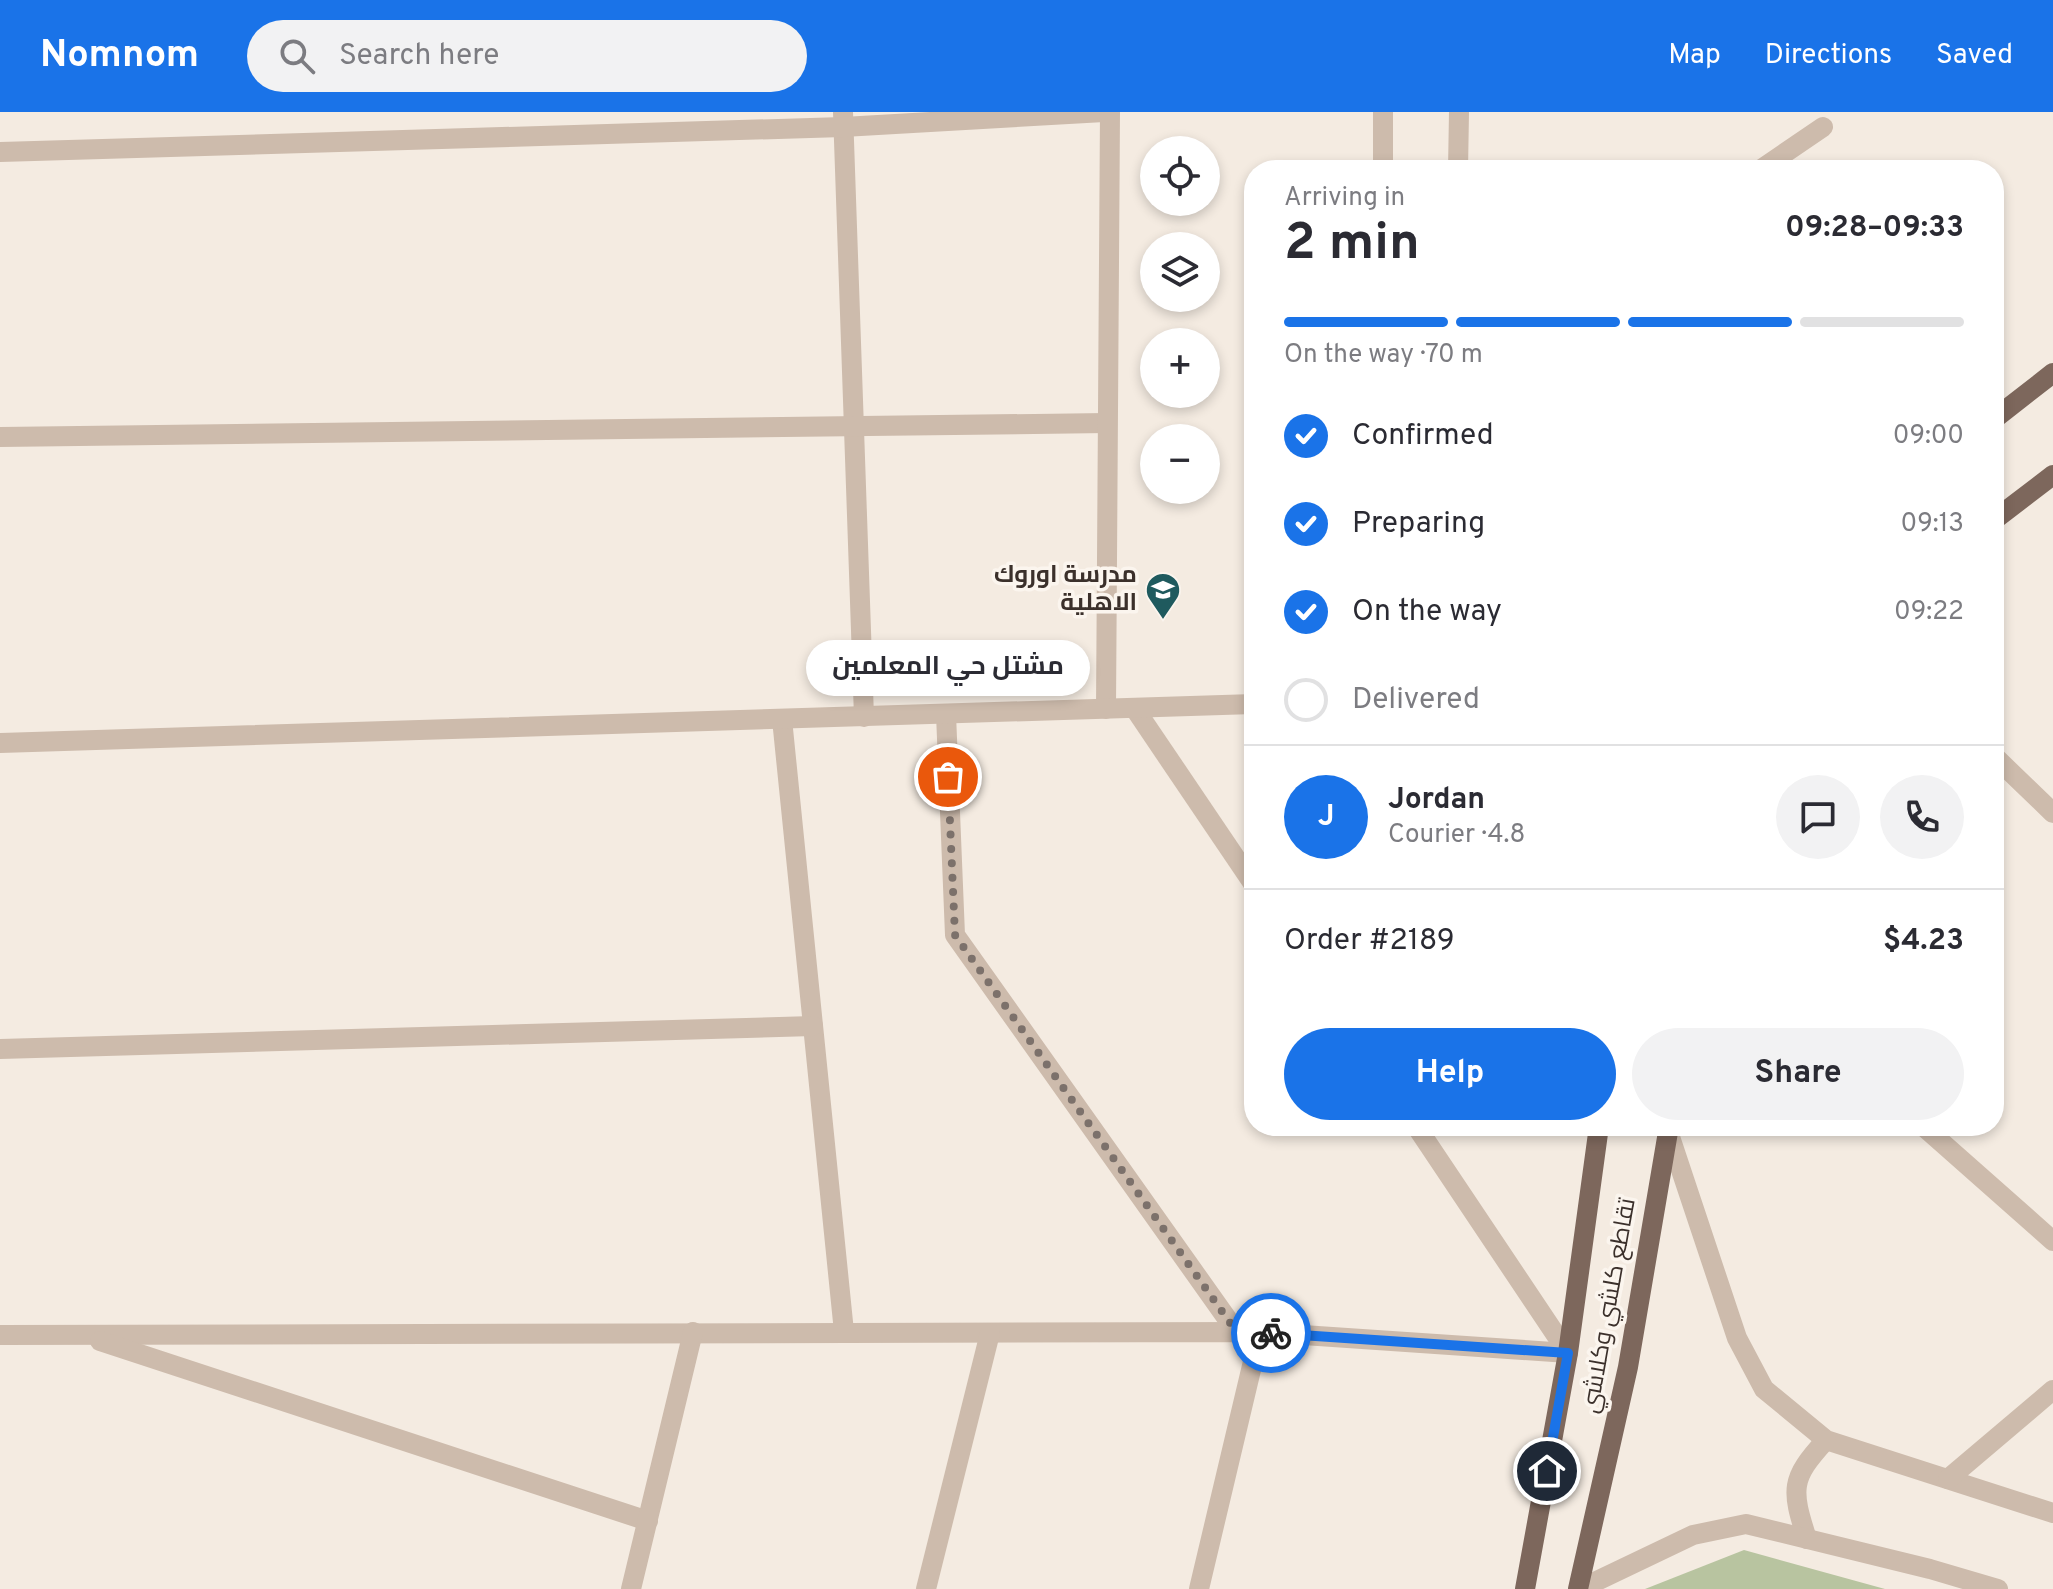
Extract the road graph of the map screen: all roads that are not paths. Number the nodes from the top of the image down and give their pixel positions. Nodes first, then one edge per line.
1 (1107, 112) edge
2 (1383, 112) edge
3 (1459, 112) edge
4 (843, 119) edge
5 (1823, 127) dead end
6 (0, 152) edge
7 (1383, 160) edge
8 (1458, 160) edge
9 (1775, 160) edge
10 (2053, 373) edge
11 (2004, 411) edge
12 (1107, 423) junction
13 (854, 426) junction
14 (0, 437) edge
15 (2053, 475) edge
16 (2004, 512) edge
17 (1244, 704) edge
18 (1106, 709) junction
19 (1135, 709) junction
20 (946, 714) junction
21 (864, 717) junction
22 (782, 719) junction
23 (0, 743) edge
24 (2004, 766) edge
25 (2053, 813) edge
26 (1244, 870) edge
27 (813, 1026) junction
28 (0, 1049) edge
29 (1423, 1136) edge
30 (1598, 1136) edge
31 (1667, 1136) edge
32 (1671, 1136) edge
33 (1934, 1136) edge
34 (2053, 1241) edge
35 (693, 1332) junction
36 (844, 1332) junction
37 (1260, 1332) junction
38 (990, 1333) junction
39 (1238, 1334) junction
40 (0, 1335) edge
41 (84, 1336) junction
42 (1568, 1353) junction
43 (2053, 1390) edge
44 (1826, 1440) junction
45 (1948, 1479) junction
46 (2053, 1513) edge
47 (648, 1521) junction
48 (1807, 1539) junction
49 (631, 1589) edge
50 (926, 1589) edge
51 (1199, 1589) edge
52 (1525, 1589) edge
53 (1579, 1589) edge
54 (1998, 1589) edge

1 - 4 street
1 - 12 street
2 - 7 street
3 - 8 street
4 - 6 street
4 - 13 street
5 - 9 street
10 - 11 main road
12 - 13 street
12 - 18 street
13 - 14 street
13 - 21 street
15 - 16 main road
17 - 19 street
18 - 19 street
18 - 20 street
19 - 26 street
20 - 21 street
20 - 39 street
21 - 22 street
22 - 23 street
22 - 27 street
24 - 25 street
27 - 28 street
27 - 36 street
29 - 42 street
30 - 42 main road
31 - 53 main road, تقاطع كلشي وكلاشي
32 - 44 street
33 - 34 street
35 - 36 street
35 - 41 street
35 - 47 street
36 - 38 street
37 - 39 street
37 - 42 street
37 - 51 street
38 - 39 street
38 - 50 street
40 - 41 street
41 - 47 street
42 - 52 main road
43 - 45 street
44 - 45 street
44 - 48 street
45 - 46 street
47 - 49 street
48 - 53 street
48 - 54 street

